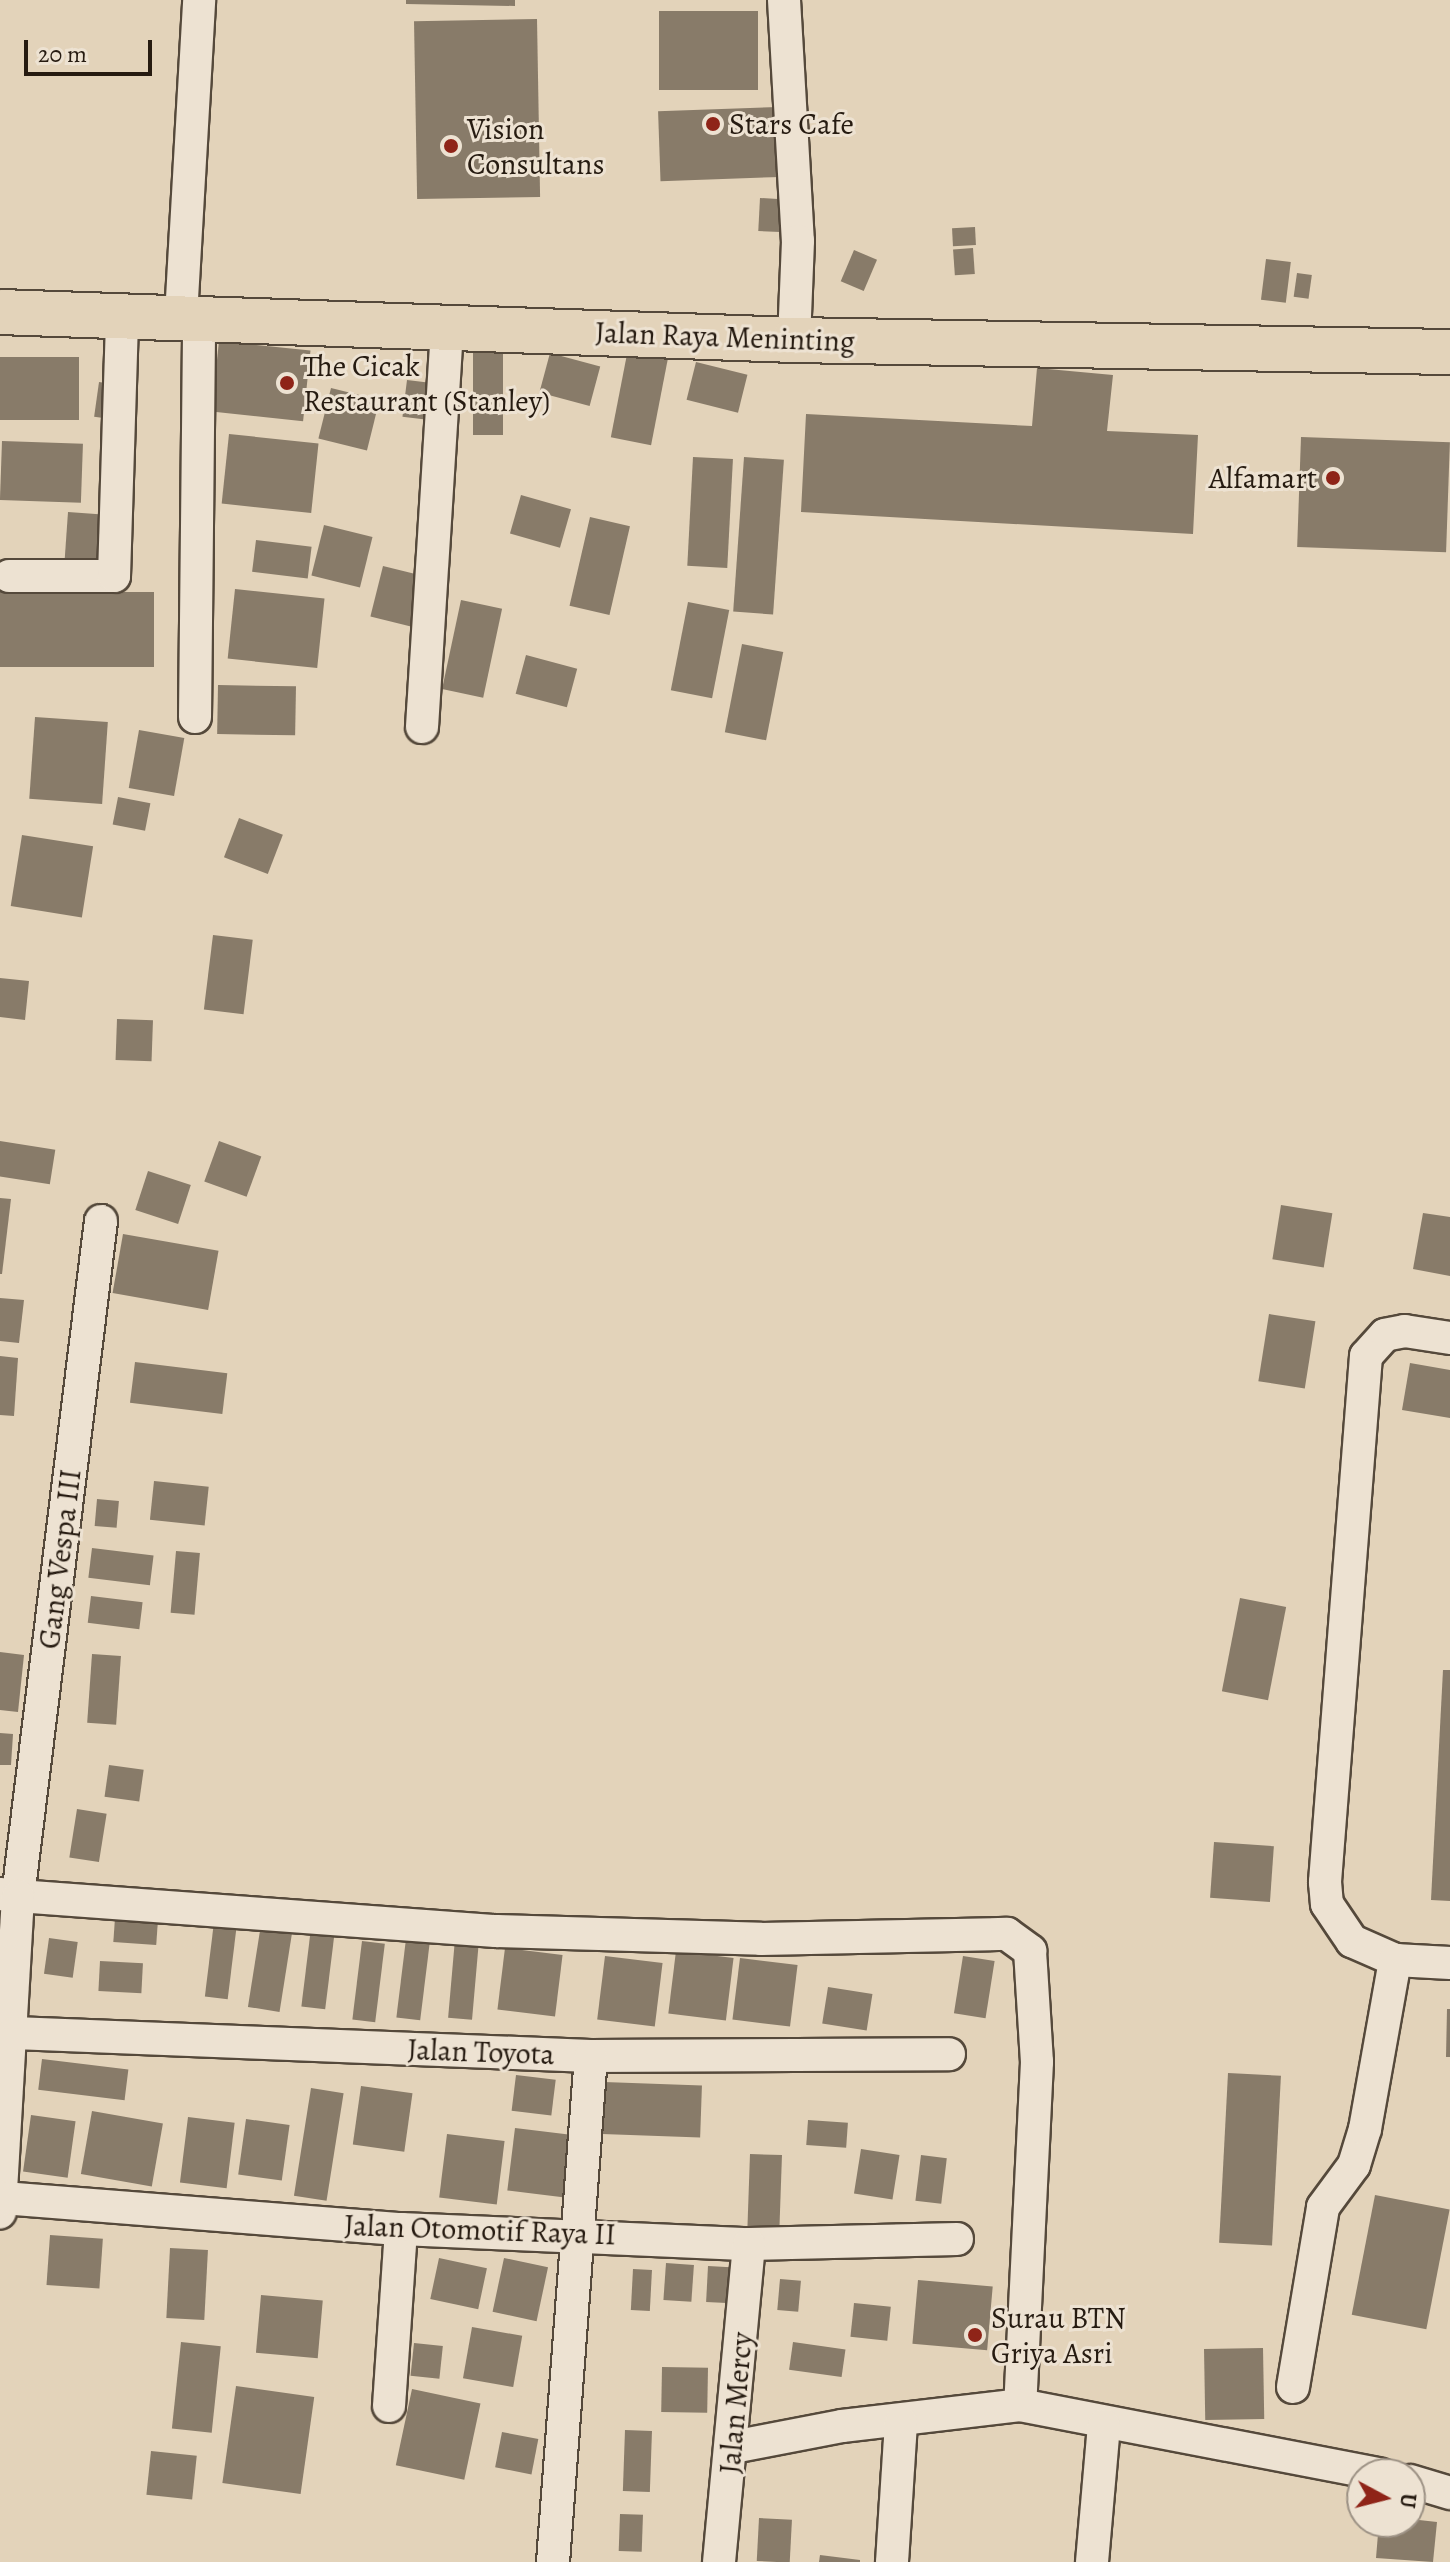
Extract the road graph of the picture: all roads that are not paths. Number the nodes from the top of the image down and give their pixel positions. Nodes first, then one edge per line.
1 (199, 0) edge
2 (784, 0) edge
3 (0, 312) edge
4 (122, 315) junction
5 (190, 317) junction
6 (447, 327) junction
7 (794, 340) junction
8 (1450, 352) edge
9 (9, 576) dead end
10 (195, 717) dead end
11 (422, 727) dead end
12 (101, 1221) dead end
13 (1450, 1338) edge
14 (9, 1895) edge
15 (1395, 1960) junction
16 (1450, 1963) edge
17 (14, 2033) junction
18 (949, 2054) dead end
19 (591, 2056) junction
20 (2, 2205) edge
21 (401, 2229) junction
22 (576, 2233) junction
23 (957, 2239) dead end
24 (749, 2244) junction
25 (1293, 2387) dead end
26 (1020, 2405) junction
27 (389, 2406) dead end
28 (901, 2422) junction
29 (1104, 2426) junction
30 (733, 2447) junction
31 (1346, 2468) edge
32 (1426, 2486) edge
33 (1450, 2493) edge
34 (553, 2562) edge
35 (719, 2562) edge
36 (892, 2562) edge
37 (1092, 2562) edge

1 - 5 street
2 - 7 street
3 - 4 highway, Jalan Raya Meninting
4 - 5 highway, Jalan Raya Meninting
4 - 9 street
5 - 6 highway, Jalan Raya Meninting
5 - 10 street
6 - 7 highway, Jalan Raya Meninting
6 - 11 street
7 - 8 highway, Jalan Raya Meninting
12 - 14 street, Gang Vespa III
13 - 15 street
14 - 17 street
14 - 26 street
15 - 16 street
15 - 25 street
17 - 19 street, Jalan Toyota
17 - 20 street
18 - 19 street, Jalan Toyota
19 - 22 street
20 - 21 street, Jalan Otomotif Raya II
21 - 22 street, Jalan Otomotif Raya II
21 - 27 street
22 - 24 street, Jalan Otomotif Raya II
22 - 34 street
23 - 24 street, Jalan Otomotif Raya II
24 - 30 street, Jalan Mercy
26 - 28 street
26 - 29 street
28 - 30 street
28 - 36 street
29 - 31 street
29 - 37 street
30 - 35 street, Jalan Mercy
32 - 33 street

